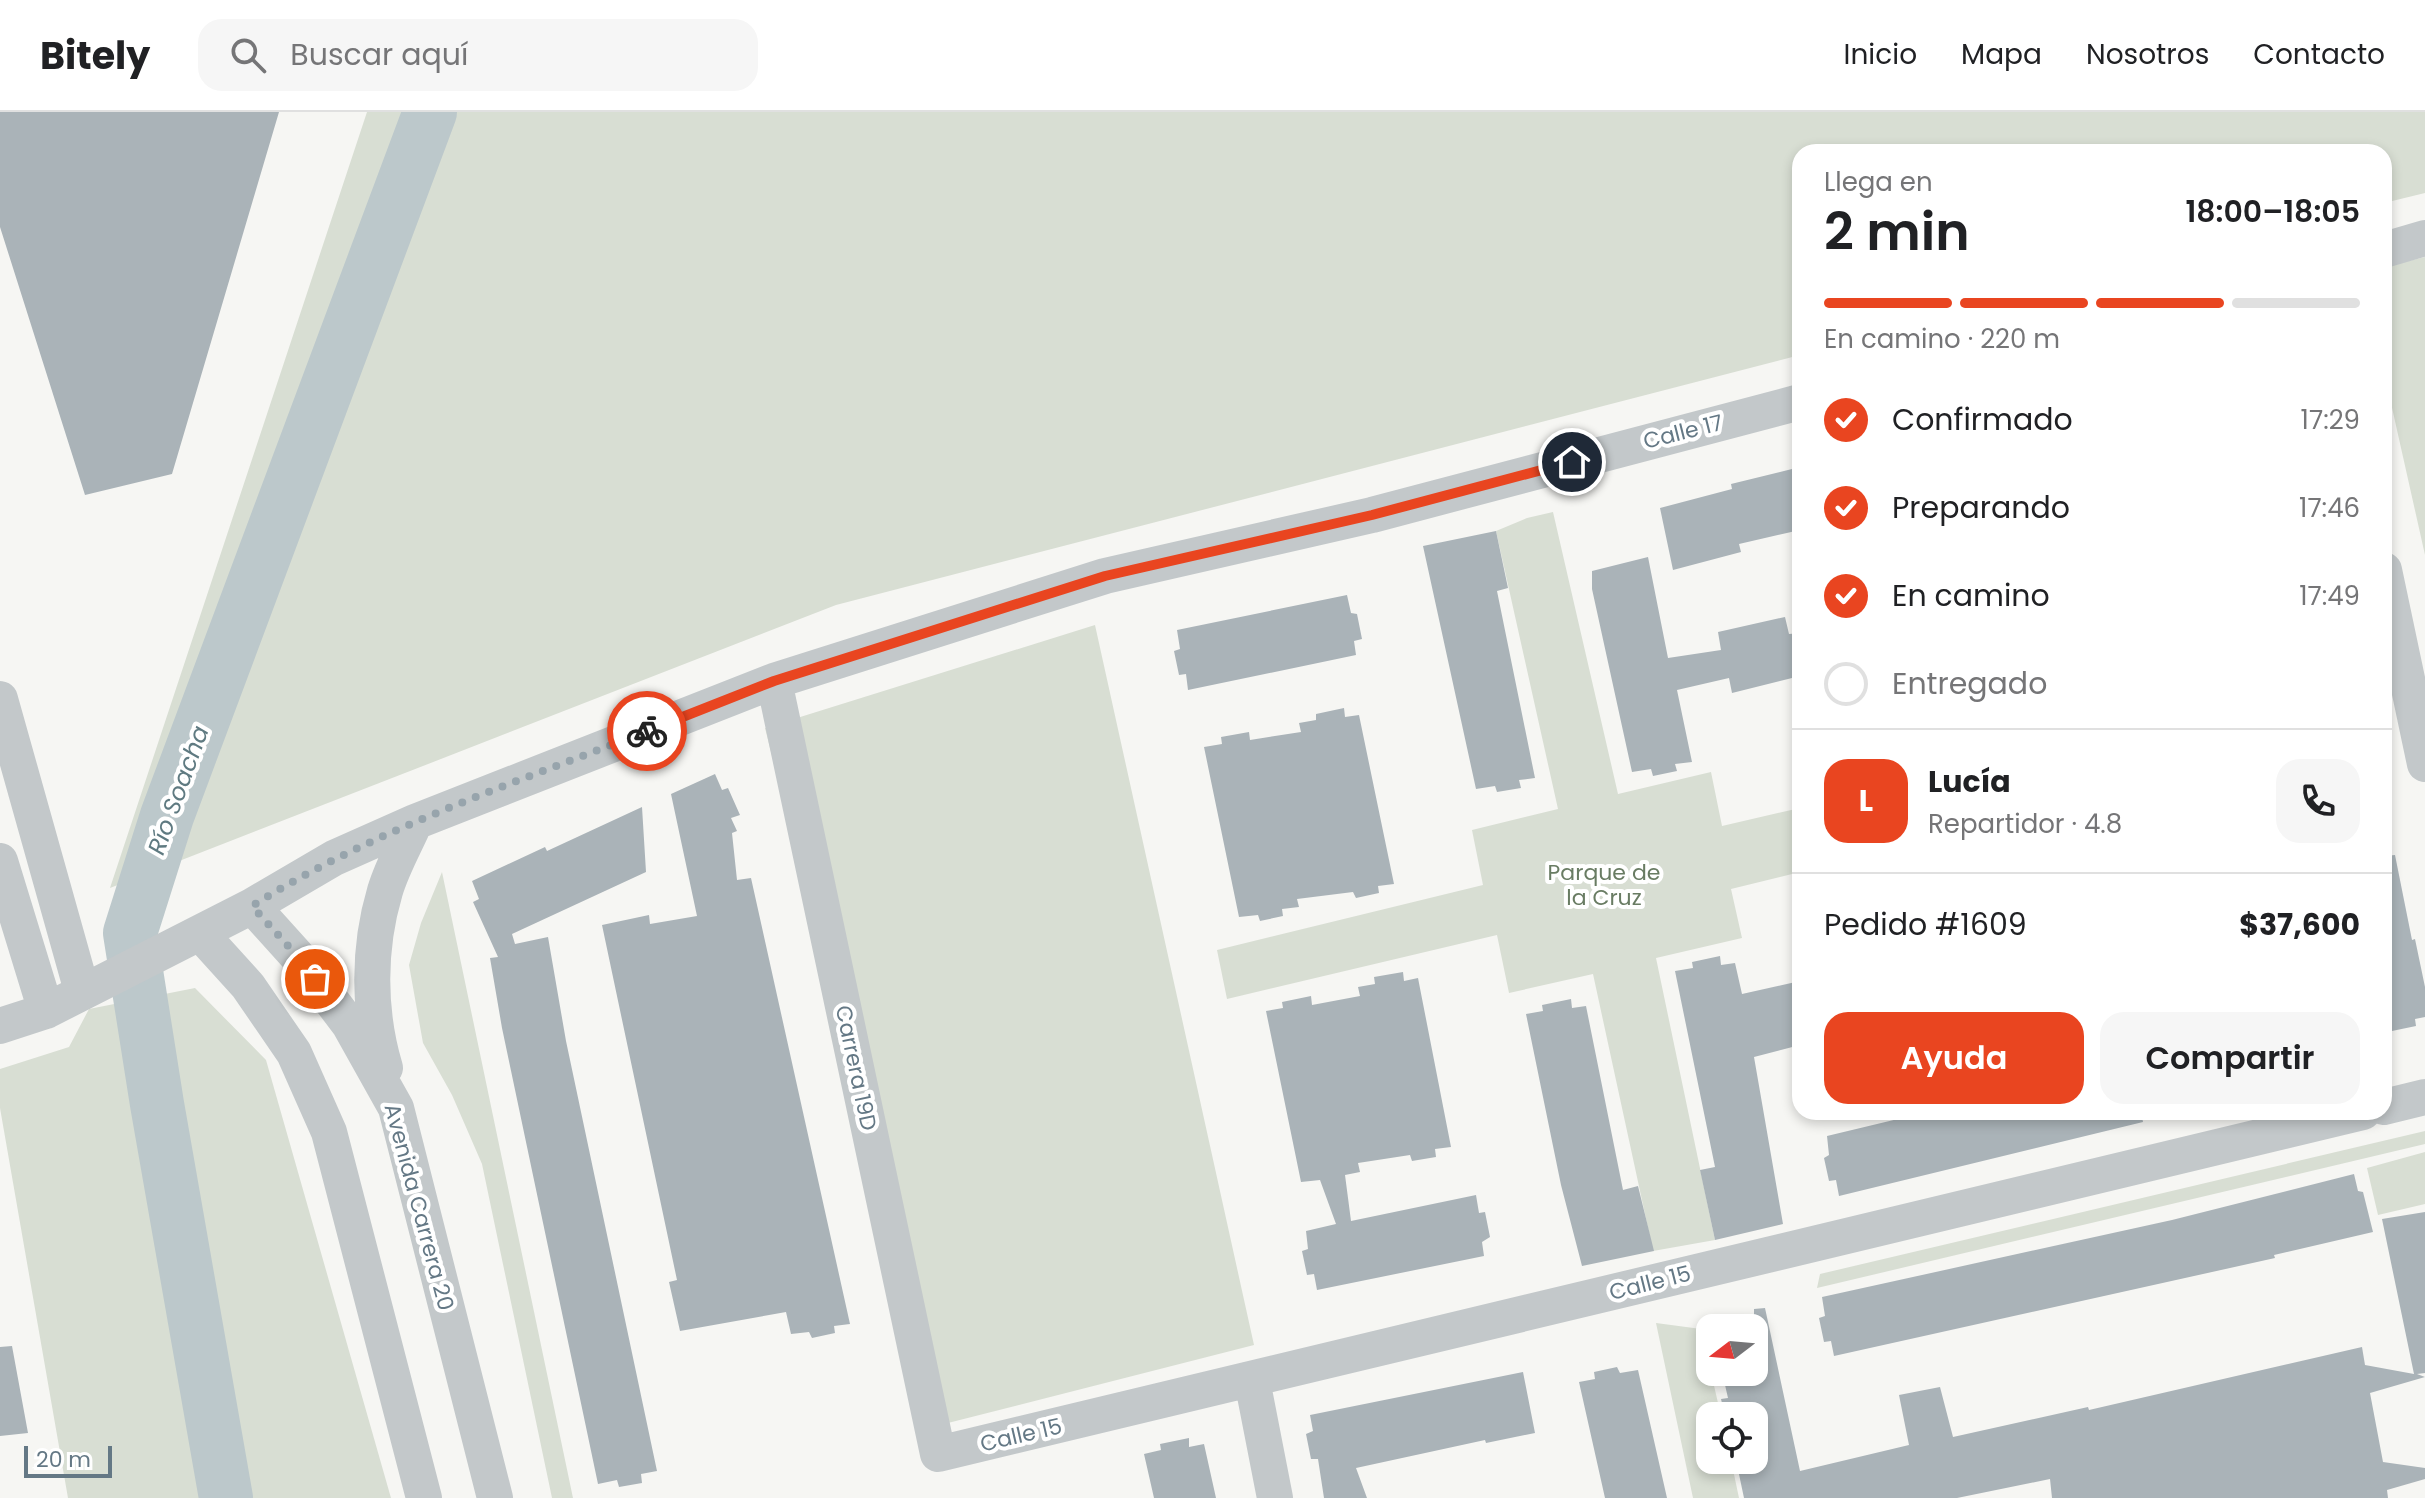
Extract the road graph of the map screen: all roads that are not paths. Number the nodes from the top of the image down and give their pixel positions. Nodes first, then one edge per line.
1 (2425, 238) edge
2 (2392, 248) edge
3 (1792, 404) edge
4 (2392, 608) edge
5 (774, 681) junction
6 (0, 699) edge
7 (2425, 764) edge
8 (415, 822) junction
9 (0, 861) edge
10 (252, 906) junction
11 (200, 933) junction
12 (95, 984) junction
13 (46, 1011) junction
14 (0, 1026) edge
15 (2425, 1097) edge
16 (2392, 1105) edge
17 (396, 1108) junction
18 (2330, 1120) edge
19 (1252, 1380) junction
20 (938, 1454) joint
21 (424, 1498) edge
22 (495, 1498) edge
23 (1275, 1498) edge

1 - 2 street
3 - 5 street, Calle 17
4 - 7 street
5 - 8 street, Calle 17
5 - 20 street, Carrera 19D
6 - 12 street
8 - 10 street, Calle 17
8 - 17 street
9 - 13 street
10 - 11 street, Calle 17
10 - 17 street, Avenida Carrera 20
11 - 12 street, Calle 17
11 - 21 street
12 - 13 street
13 - 14 street
15 - 16 street
17 - 22 street, Avenida Carrera 20
18 - 19 street, Calle 15
19 - 20 street, Calle 15
19 - 23 street

